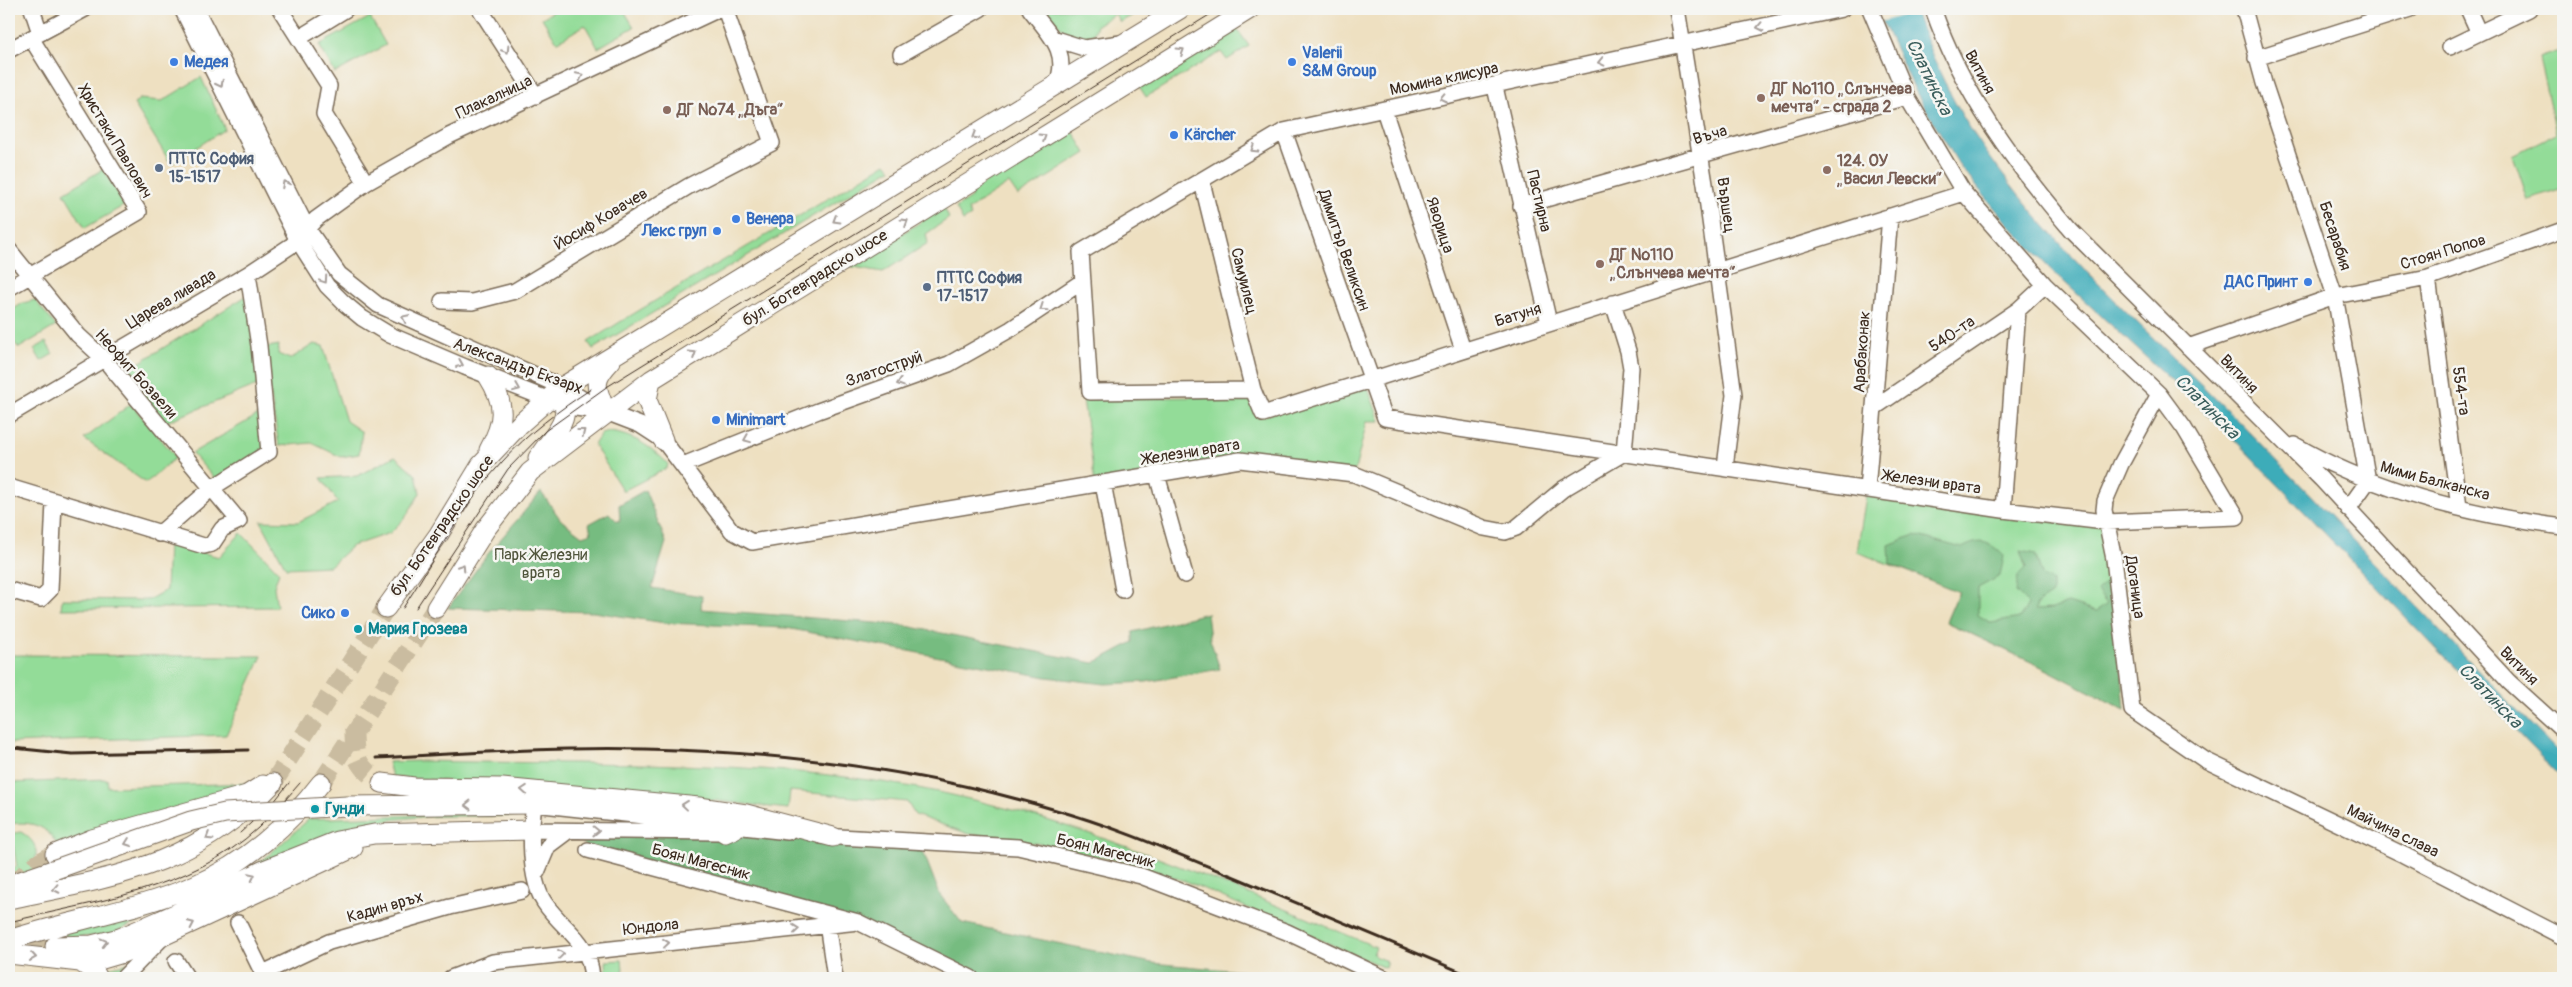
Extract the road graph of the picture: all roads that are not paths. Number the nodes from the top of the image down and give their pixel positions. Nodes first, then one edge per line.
1 (32, 9) edge
2 (85, 9) edge
3 (182, 9) edge
4 (196, 9) edge
5 (280, 9) edge
6 (346, 9) edge
7 (480, 9) edge
8 (719, 9) edge
9 (725, 9) edge
10 (980, 9) edge
11 (1030, 9) edge
12 (1180, 9) edge
13 (1250, 9) edge
14 (1677, 9) edge
15 (1842, 9) edge
16 (1870, 9) edge
17 (1933, 9) edge
18 (2244, 9) edge
19 (2410, 9) edge
20 (2468, 9) edge
21 (2528, 9) edge
22 (2478, 32) junction
23 (35, 36) junction
24 (299, 38) junction
25 (1052, 38) junction
26 (1127, 42) junction
27 (1681, 44) junction
28 (2450, 47) dead end
29 (9, 50) edge
30 (901, 54) dead end
31 (2256, 58) junction
32 (1056, 86) junction
33 (1495, 86) junction
34 (536, 96) junction
35 (1907, 97) junction
36 (1384, 110) junction
37 (1284, 131) junction
38 (1701, 155) junction
39 (1202, 182) junction
40 (366, 183) junction
41 (1964, 193) junction
42 (1521, 206) junction
43 (1890, 216) junction
44 (2563, 230) edge
45 (302, 233) junction
46 (9, 250) edge
47 (1717, 271) junction
48 (248, 274) junction
49 (31, 275) junction
50 (2428, 278) junction
51 (1083, 280) junction
52 (2045, 286) junction
53 (9, 288) edge
54 (2336, 296) junction
55 (442, 301) dead end
56 (1613, 303) junction
57 (2018, 310) junction
58 (1550, 323) junction
59 (2188, 347) junction
60 (622, 350) junction
61 (1463, 350) junction
62 (104, 360) junction
63 (488, 376) junction
64 (651, 380) junction
65 (1370, 380) junction
66 (1253, 390) junction
67 (2159, 394) junction
68 (564, 396) junction
69 (547, 399) junction
70 (1875, 408) junction
71 (606, 412) junction
72 (9, 416) edge
73 (2278, 436) junction
74 (662, 440) junction
75 (1624, 453) junction
76 (481, 465) junction
77 (683, 465) junction
78 (1725, 467) junction
79 (530, 472) junction
80 (1157, 475) junction
81 (2368, 481) junction
82 (1103, 483) junction
83 (9, 487) edge
84 (212, 488) junction
85 (1867, 490) junction
86 (54, 502) junction
87 (2459, 507) junction
88 (2348, 509) junction
89 (2003, 510) junction
90 (2105, 522) junction
91 (2563, 527) edge
92 (159, 534) junction
93 (761, 542) joint
94 (1185, 575) dead end
95 (9, 590) edge
96 (1123, 590) dead end
97 (386, 608) tunnel mouth
98 (436, 608) tunnel mouth
99 (2563, 731) edge
100 (2205, 760) joint
101 (321, 783) tunnel mouth
102 (382, 783) tunnel mouth
103 (534, 804) junction
104 (732, 824) junction
105 (530, 830) junction
106 (568, 831) junction
107 (397, 832) junction
108 (833, 837) junction
109 (588, 850) dead end
110 (54, 862) junction
111 (536, 876) junction
112 (9, 885) edge
113 (522, 891) dead end
114 (9, 899) edge
115 (827, 919) junction
116 (238, 923) dead end
117 (164, 936) junction
118 (2563, 937) edge
119 (9, 940) edge
120 (56, 946) tunnel mouth
121 (587, 951) junction
122 (9, 954) edge
123 (80, 962) junction
124 (176, 962) dead end
125 (264, 976) edge
126 (98, 978) edge
127 (123, 978) edge
128 (187, 978) edge
129 (451, 978) edge
130 (592, 978) edge
131 (835, 978) edge
132 (971, 978) edge
133 (1384, 978) edge

1 - 23 street, Христаки Павлович
2 - 23 street
3 -> 45 street, Александър Екзарх
45 -> 4 street, Александър Екзарх
5 - 24 street
6 - 24 street
7 -> 34 street
34 -> 8 street, Плакалница
9 - 55 street, Йосиф Ковачев
10 - 30 street
11 - 25 street
12 - 26 main road, бул. Ботевградско шосе
64 -> 13 main road, бул. Ботевградско шосе
14 - 27 street, Вършец
15 -> 27 street, Момина клисура
16 - 35 street
17 - 59 street, Витиня
18 - 31 street, Бесарабия
19 - 31 street
20 - 22 street
21 - 22 street
22 - 28 street
23 - 29 street
23 - 49 street, Христаки Павлович
24 - 40 street
25 - 26 street
25 - 32 street
26 - 32 main road, бул. Ботевградско шосе
27 -> 33 street, Момина клисура
27 - 38 street, Вършец
31 - 54 street, Бесарабия
32 -> 60 main road, бул. Ботевградско шосе
33 -> 36 street, Момина клисура
33 - 42 street, Пастирна
34 - 40 street, Плакалница
35 - 38 street, Въча
35 - 41 street
36 - 37 street, Момина клисура
36 - 61 street, Яворица
37 -> 39 street, Момина клисура
37 - 65 street, Димитър Великсин
38 - 42 street, Въча
38 - 47 street, Вършец
39 - 51 street, Момина клисура
39 - 66 street, Самуилец
40 - 45 street, Плакалница
41 - 43 street, Батуня
41 - 52 street
42 - 58 street, Пастирна
43 - 47 street, Батуня
43 - 70 street, Арабаконак
44 - 50 street, Стоян Попов
45 - 48 street, Царева ливада
45 -> 63 street, Александър Екзарх
68 -> 45 street, Александър Екзарх
46 - 49 street, Неофит Бозвели
47 - 56 street, Батуня
47 - 78 street, Вършец
48 - 62 street, Царева ливада
48 - 84 street
49 - 53 street, Христаки Павлович
49 - 62 street, Неофит Бозвели
50 - 54 street, Стоян Попов
50 - 87 street, 554-та
51 - 66 street
51 -> 77 street, Златоструй
52 - 57 street, 540-та
52 - 67 street
54 - 59 street, Стоян Попов
54 - 81 street, Бесарабия
56 - 58 street, Батуня
56 - 75 street
57 - 70 street, 540-та
57 - 89 street
58 - 61 street, Батуня
59 - 73 street, Витиня
60 - 68 main road, бул. Ботевградско шосе
60 - 71 main road
61 - 65 street, Батуня
62 - 72 street, Царева ливада
62 - 84 street, Неофит Бозвели
63 -> 69 street, Александър Екзарх
63 - 76 main road
64 - 71 main road, бул. Ботевградско шосе
64 - 74 main road
65 - 66 street, Батуня
65 - 75 street, Железни врата
67 - 90 street, Доганица
67 - 90 street, Железни врата
68 - 69 main road, бул. Ботевградско шосе
68 - 71 street, Александър Екзарх
68 - 79 main road
69 - 76 main road, бул. Ботевградско шосе
70 - 85 street, Арабаконак
71 - 74 street, Александър Екзарх
79 -> 71 main road, бул. Ботевградско шосе
73 - 81 street, Мими Балканска
73 - 88 street, Витиня
74 - 77 street, Александър Екзарх
75 - 78 street, Железни врата
75 - 80 street, Железни врата
76 - 97 main road, бул. Ботевградско шосе
77 - 93 street, Александър Екзарх
78 - 85 street, Железни врата
98 -> 79 main road, бул. Ботевградско шосе
80 - 82 street, Железни врата
80 - 94 street
81 - 87 street, Мими Балканска
81 - 88 street
82 - 93 street, Железни врата
82 - 96 street
83 - 86 street
84 - 92 street
84 - 92 street, Неофит Бозвели
85 - 89 street, Железни врата
86 - 92 street
86 - 95 street
87 - 91 street, Мими Балканска
88 - 99 street, Витиня
89 - 90 street, Железни врата
90 - 100 street, Доганица
100 - 118 street, Майчина слава
101 - 119 main road
104 -> 102 main road
103 - 104 street, Боян Магесник
103 - 105 street
103 -> 110 main road, bridge
106 -> 104 street, Боян Магесник
104 - 108 main road
104 - 108 street, Боян Магесник
105 - 106 street, Боян Магесник
105 - 107 main road
105 - 111 street
106 - 111 street
117 -> 107 main road
120 -> 107 main road
108 - 133 street, Боян Магесник
109 - 115 street, Боян Магесник
110 - 112 main road
110 -> 114 main road
111 - 121 street
113 - 125 street, Кадин връх
121 -> 115 street, Юндола
115 - 131 street
115 - 132 street, Боян Магесник
116 - 125 street
117 - 123 main road
117 - 127 street
129 -> 121 street, Юндола
121 - 130 street
122 -> 123 main road
123 - 126 main road
124 - 128 street

